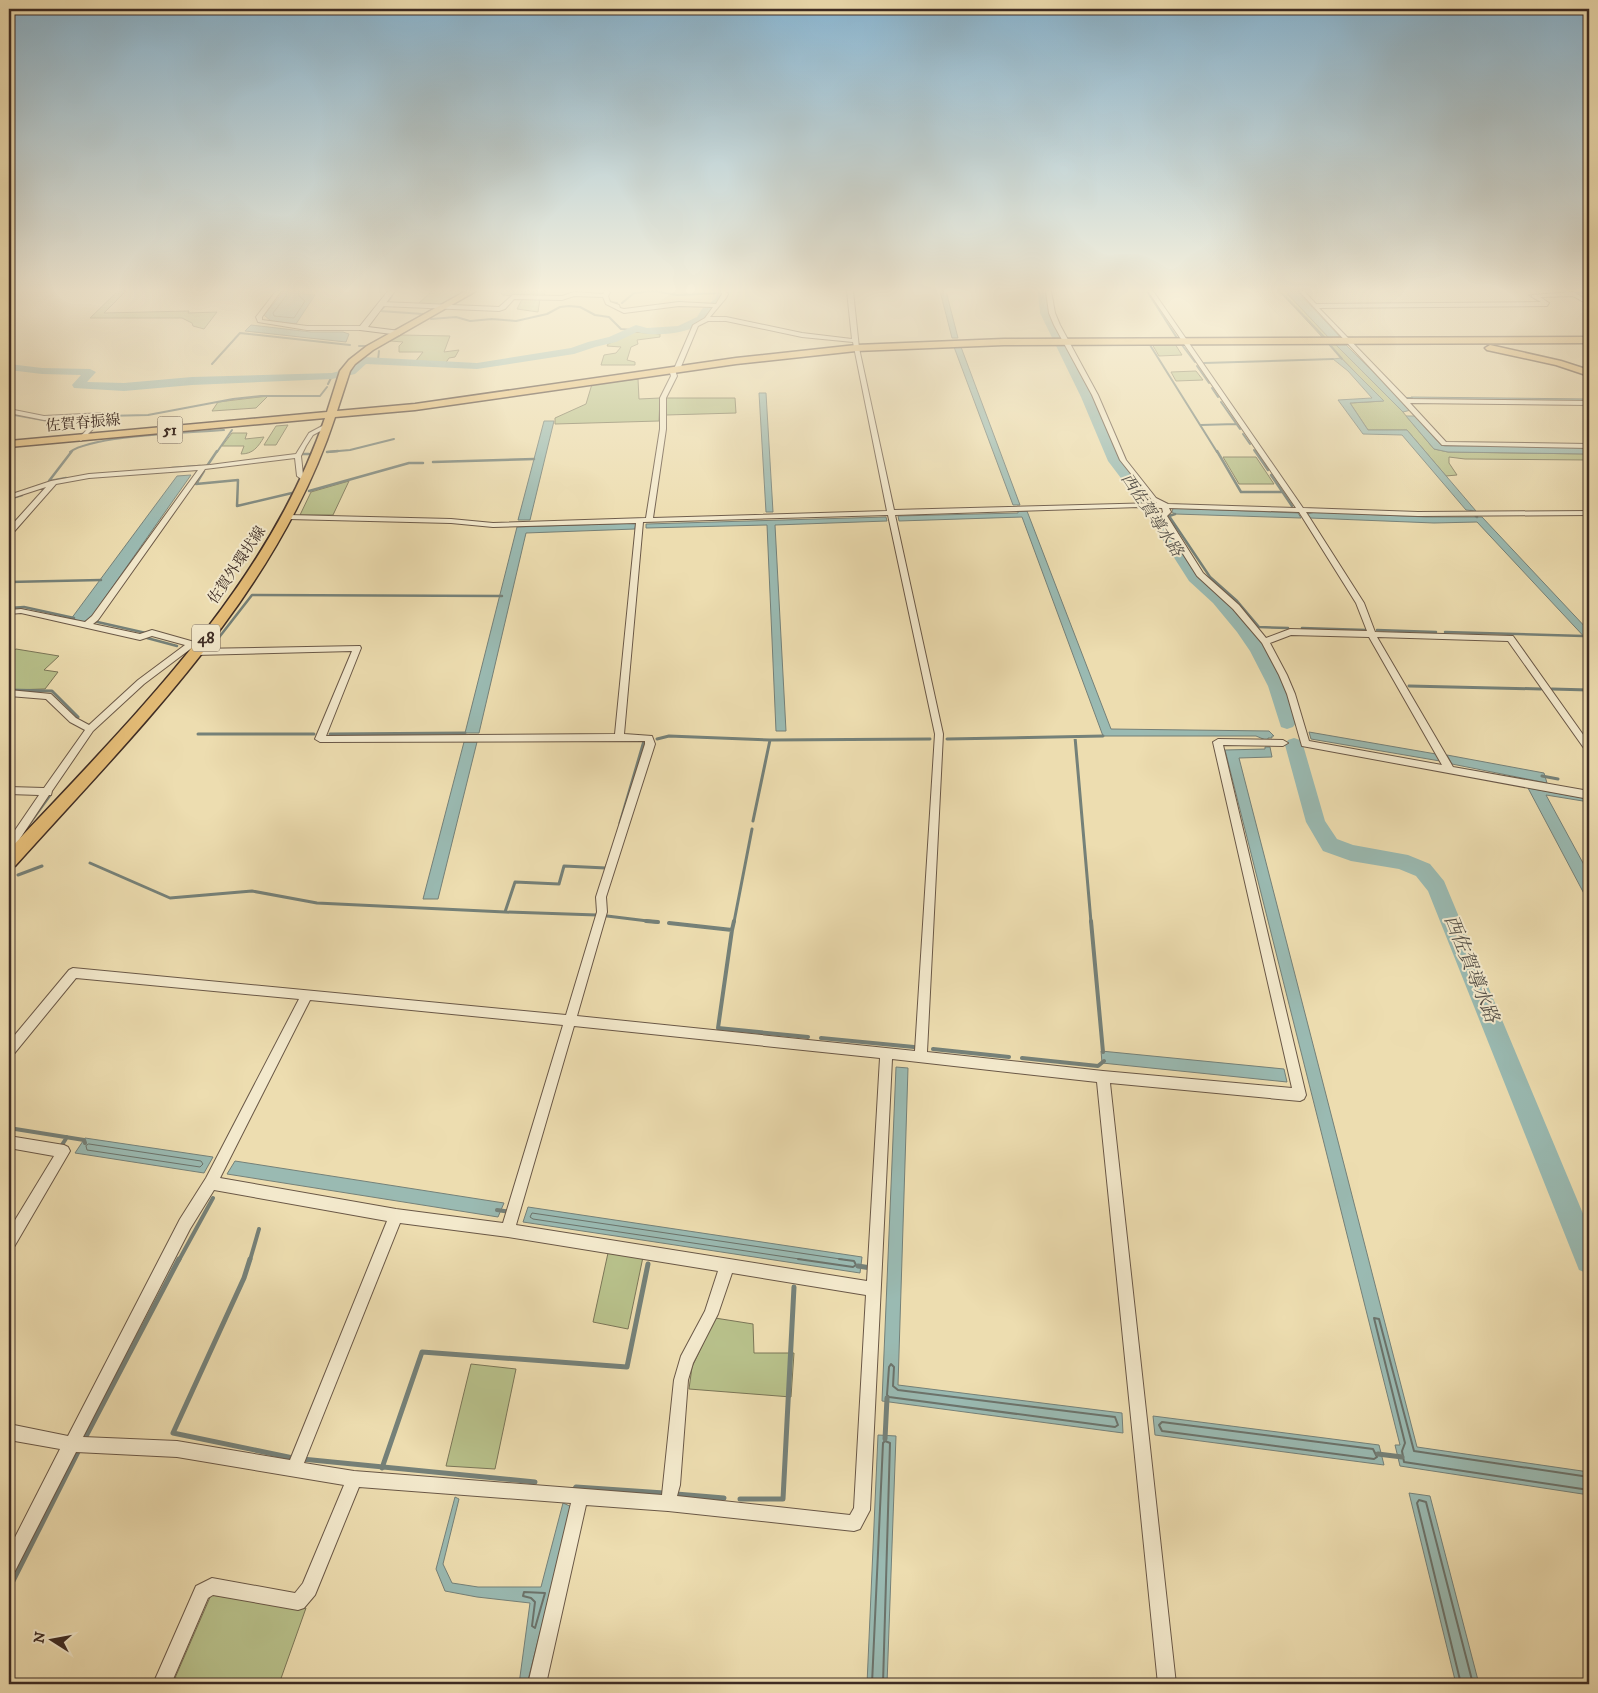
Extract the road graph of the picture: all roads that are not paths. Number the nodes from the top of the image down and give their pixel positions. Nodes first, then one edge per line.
1 (347, 370) edge
2 (667, 370) edge
3 (674, 370) edge
4 (861, 370) edge
5 (1081, 370) edge
6 (1203, 370) edge
7 (1376, 370) edge
8 (1404, 399) junction
9 (1589, 403) edge
10 (9, 411) edge
11 (328, 421) junction
12 (81, 439) junction
13 (9, 444) edge
14 (1589, 446) edge
15 (298, 456) junction
16 (203, 468) junction
17 (306, 480) junction
18 (54, 482) junction
19 (9, 497) edge
20 (1165, 505) junction
21 (1303, 513) junction
22 (1589, 513) edge
23 (288, 517) junction
24 (892, 517) junction
25 (649, 520) junction
26 (640, 524) junction
27 (9, 532) edge
28 (9, 612) edge
29 (87, 626) junction
30 (1372, 635) junction
31 (1265, 642) junction
32 (195, 647) junction
33 (9, 693) edge
34 (90, 729) junction
35 (619, 737) junction
36 (1283, 743) dead end
37 (1589, 749) edge
38 (1445, 762) junction
39 (9, 790) edge
40 (48, 792) junction
41 (1589, 795) edge
42 (9, 846) edge
43 (9, 861) edge
44 (308, 994) junction
45 (570, 1021) junction
46 (9, 1051) edge
47 (886, 1053) junction
48 (921, 1056) junction
49 (1103, 1077) junction
50 (9, 1142) edge
51 (213, 1179) junction
52 (396, 1216) junction
53 (510, 1225) junction
54 (9, 1242) edge
55 (727, 1266) junction
56 (874, 1275) junction
57 (9, 1432) edge
58 (80, 1445) junction
59 (294, 1469) junction
60 (354, 1479) junction
61 (580, 1497) junction
62 (668, 1503) junction
63 (9, 1565) edge
64 (162, 1684) edge
65 (538, 1684) edge
66 (1167, 1684) edge

1 - 11 main road, 佐賀外環状線 / 48
2 - 11 main road, 佐賀脊振線 / 51
3 - 25 street
4 - 24 street
5 - 20 street
6 - 21 street
7 - 8 street
8 - 9 street
8 - 14 street
10 - 12 street
11 - 12 main road, 佐賀脊振線 / 51
11 - 15 street
11 - 17 main road, 佐賀外環状線 / 48
12 - 13 main road, 佐賀脊振線 / 51
15 - 16 street
15 - 17 street
16 - 18 street
16 - 29 street
17 - 23 main road, 佐賀外環状線 / 48
18 - 19 street
18 - 27 street
20 - 21 street
20 - 24 street
20 - 31 street
21 - 22 street
21 - 30 street
23 - 26 street
23 - 32 main road, 佐賀外環状線 / 48
24 - 25 street
24 - 48 street
25 - 26 street
26 - 35 street
28 - 29 street
29 - 32 street
30 - 31 street
30 - 37 street
30 - 38 street
31 - 38 street
32 - 34 street
32 - 35 street
32 - 43 main road, 佐賀外環状線 / 48
33 - 34 street
34 - 40 street
35 - 45 street
36 - 49 street
38 - 41 street
39 - 40 street
40 - 42 street
44 - 45 street
44 - 46 street
44 - 51 street
45 - 47 street
45 - 53 street
47 - 48 street
47 - 56 street
48 - 49 street
49 - 66 street
50 - 54 street
51 - 52 street
51 - 58 street
52 - 53 street
52 - 59 street
53 - 55 street
55 - 56 street
55 - 62 street
56 - 62 street
57 - 58 street
58 - 59 street
58 - 63 street
59 - 60 street
60 - 61 street
60 - 64 street
61 - 62 street
61 - 65 street

